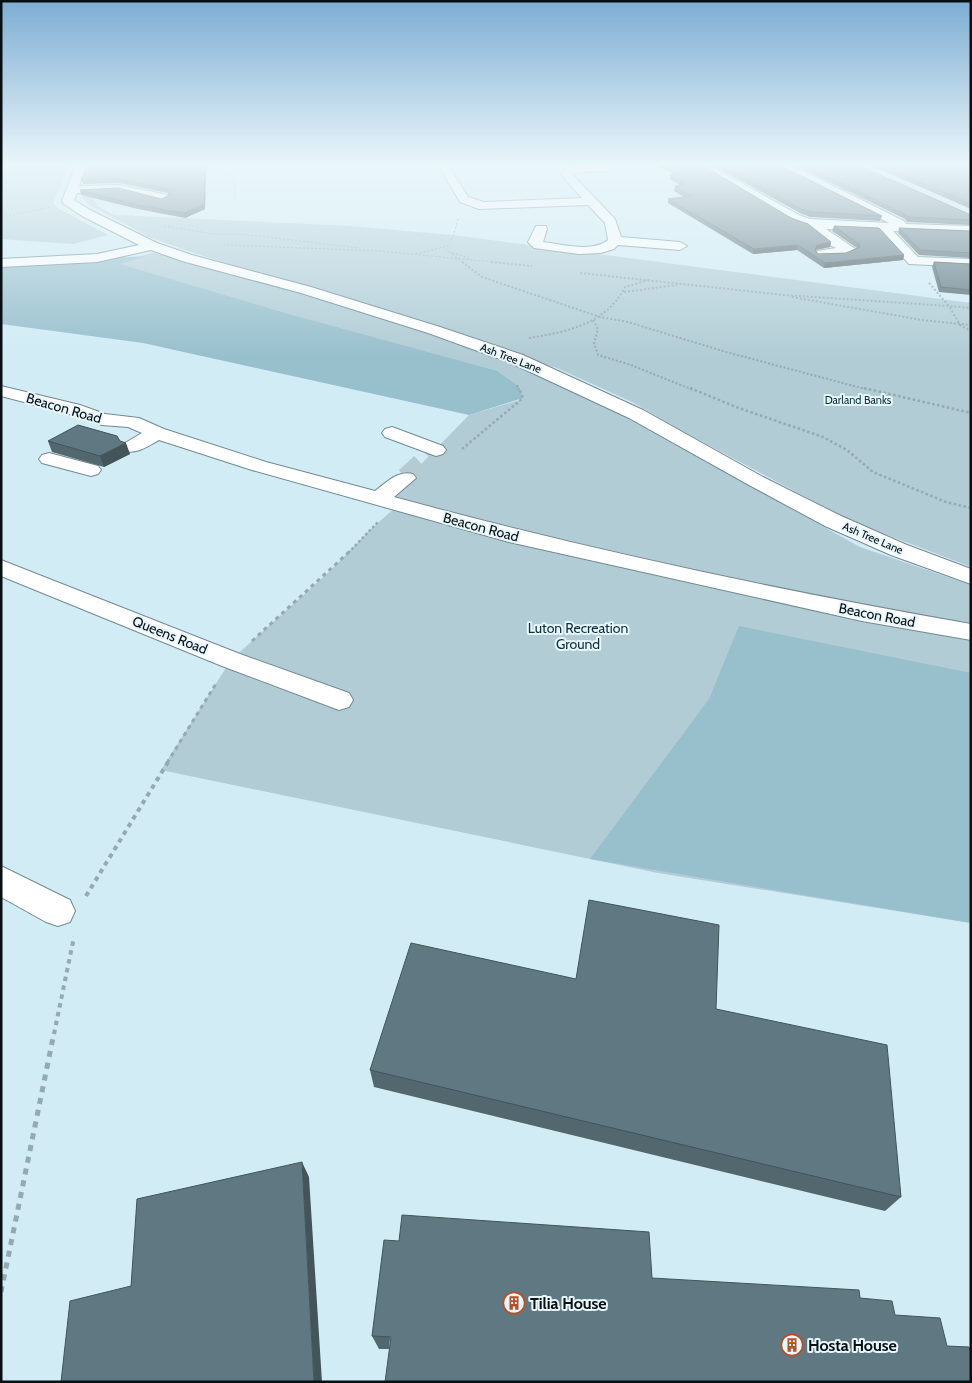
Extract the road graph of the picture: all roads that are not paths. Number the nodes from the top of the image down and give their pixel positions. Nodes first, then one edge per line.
1 (541, 229) dead end
2 (119, 230) edge
3 (613, 230) edge
4 (819, 230) edge
5 (884, 230) edge
6 (957, 230) edge
7 (971, 230) edge
8 (615, 241) junction
9 (152, 246) junction
10 (680, 246) dead end
11 (822, 254) edge
12 (1, 263) edge
13 (971, 263) edge
14 (1, 390) edge
15 (157, 433) junction
16 (392, 433) dead end
17 (132, 448) dead end
18 (436, 450) dead end
19 (49, 459) dead end
20 (91, 470) edge
21 (406, 478) tunnel mouth
22 (388, 502) junction
23 (1, 567) edge
24 (971, 577) edge
25 (971, 632) edge
26 (339, 700) dead end
27 (1, 880) edge
28 (73, 912) road end

1 - 8 street
2 - 9 street, Ash Tree Lane
3 - 8 street
4 - 11 street
5 - 13 street
6 - 7 street
8 - 10 street
9 - 12 street
9 - 24 street, Ash Tree Lane
14 - 15 street, Beacon Road
15 - 17 street
15 - 22 street, Beacon Road
16 - 18 street
19 - 20 street
21 - 22 street
22 - 25 street, Beacon Road
23 - 26 street, Queens Road
27 - 28 street

